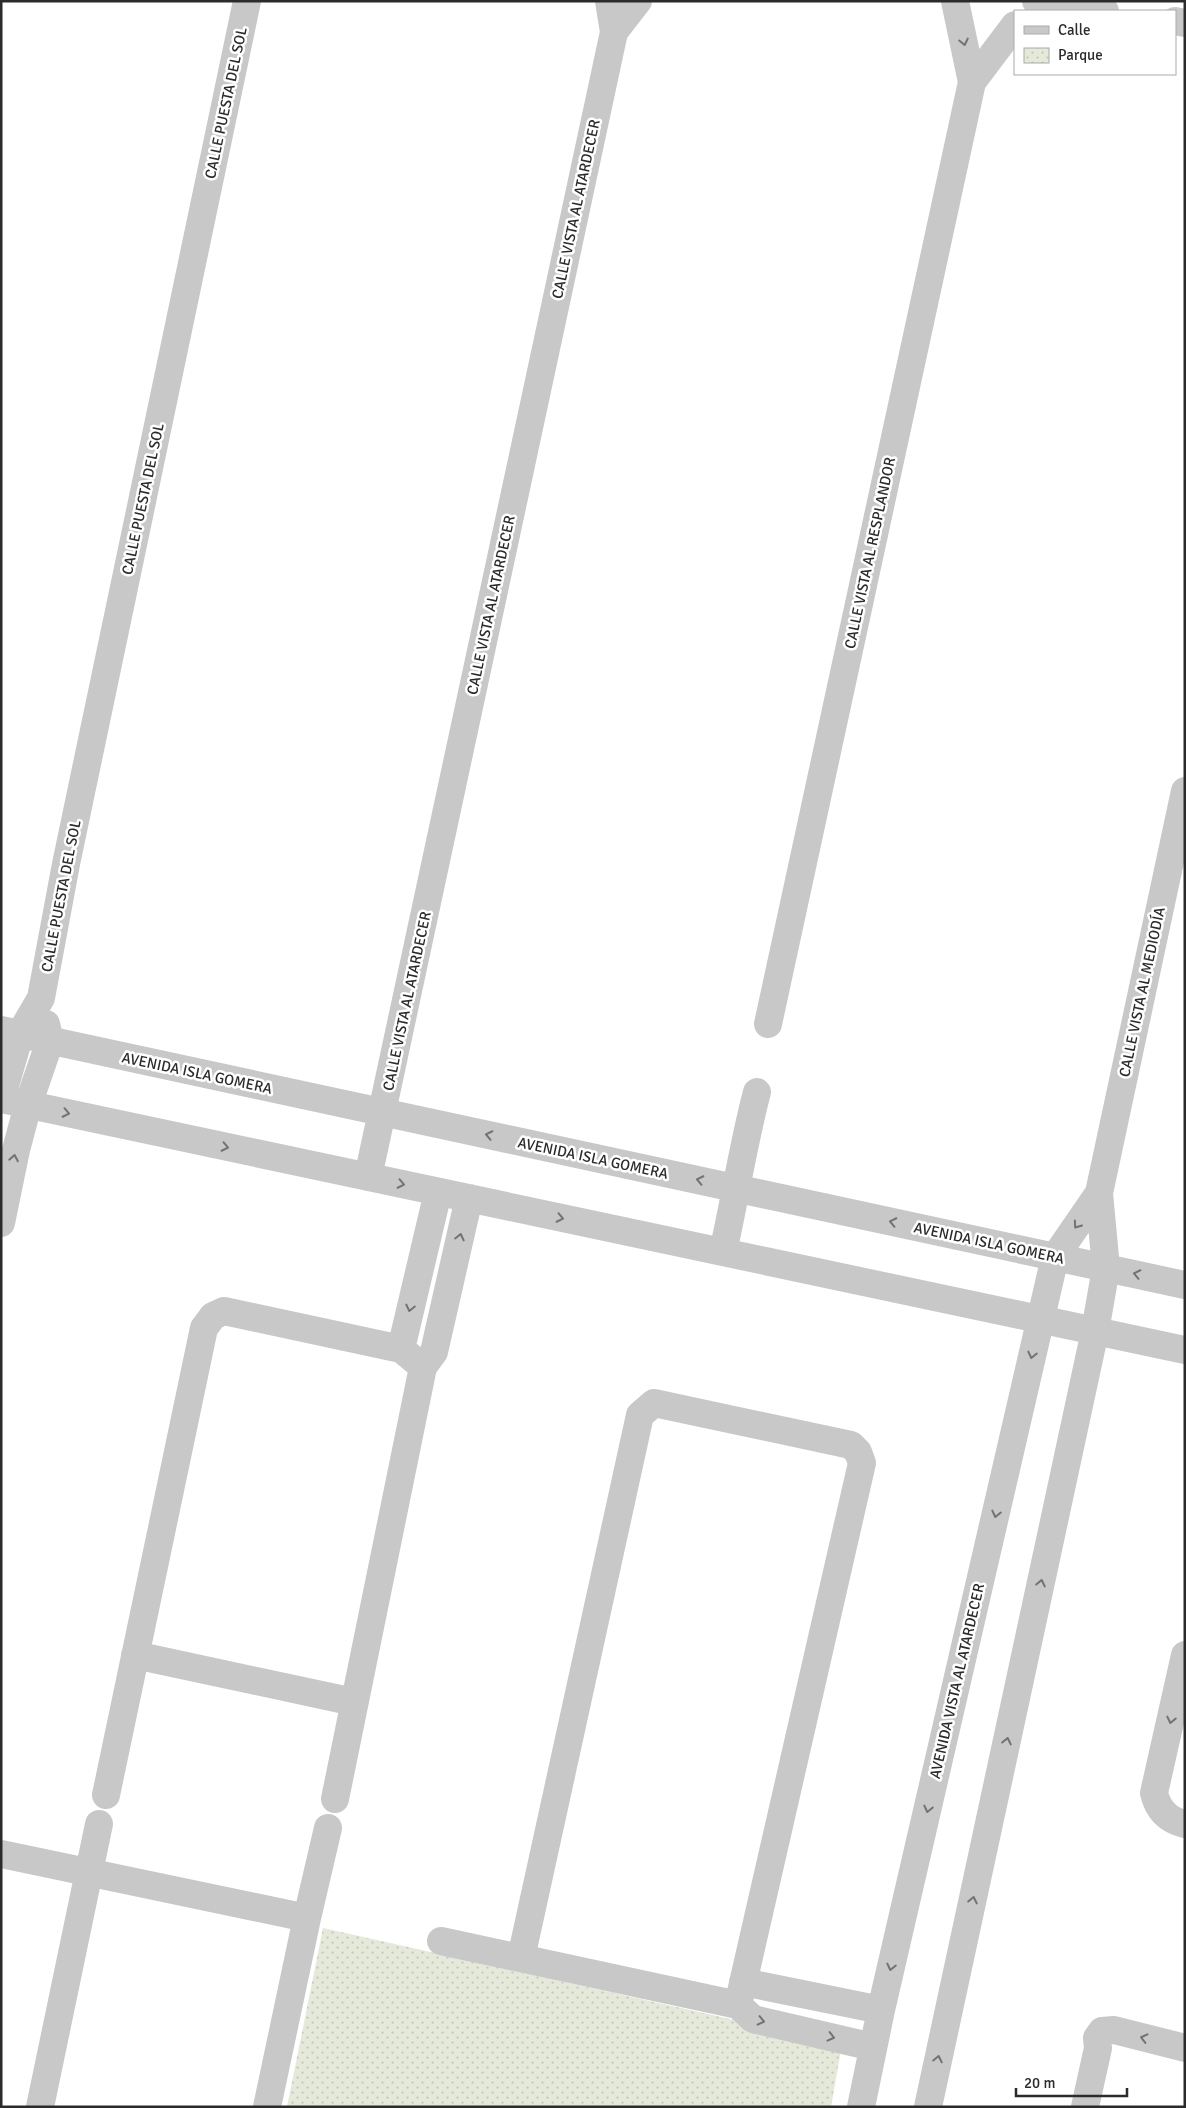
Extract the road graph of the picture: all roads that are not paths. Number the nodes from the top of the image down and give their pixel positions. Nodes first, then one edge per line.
1 (247, 1) edge
2 (609, 1) edge
3 (638, 1) edge
4 (955, 1) edge
5 (1034, 1) edge
6 (1098, 10) edge
7 (1014, 26) edge
8 (614, 32) junction
9 (972, 82) junction
10 (1185, 791) edge
11 (41, 998) junction
12 (768, 1024) dead end
13 (11, 1032) edge
14 (50, 1041) junction
15 (757, 1092) dead end
16 (1, 1099) edge
17 (28, 1105) junction
18 (382, 1112) junction
19 (368, 1177) junction
20 (737, 1188) junction
21 (438, 1192) junction
22 (1099, 1193) junction
23 (469, 1198) junction
24 (1, 1223) edge
25 (723, 1252) junction
26 (1054, 1257) junction
27 (1106, 1268) junction
28 (1185, 1285) edge
29 (1040, 1320) junction
30 (1095, 1331) junction
31 (401, 1349) junction
32 (1185, 1350) edge
33 (429, 1360) junction
34 (136, 1655) junction
35 (1185, 1655) edge
36 (354, 1702) junction
37 (106, 1795) dead end
38 (335, 1799) dead end
39 (99, 1824) dead end
40 (1185, 1824) edge
41 (328, 1828) dead end
42 (1, 1854) edge
43 (89, 1872) junction
44 (307, 1918) junction
45 (441, 1941) dead end
46 (521, 1958) junction
47 (741, 1994) junction
48 (881, 2010) junction
49 (873, 2047) junction
50 (1185, 2048) edge
51 (40, 2107) edge
52 (267, 2107) edge
53 (861, 2107) edge
54 (928, 2107) edge
55 (1085, 2107) edge

1 - 11 street, CALLE PUESTA DEL SOL
2 - 8 street, CALLE VISTA AL ATARDECER
3 - 8 street, CALLE VISTA AL ATARDECER
4 -> 9 street, CALLE VISTA AL RESPLANDOR
5 - 6 street
7 - 9 street, CALLE VISTA AL RESPLANDOR
8 - 18 street, CALLE VISTA AL ATARDECER
9 - 12 street, CALLE VISTA AL RESPLANDOR
10 - 22 street, CALLE VISTA AL MEDIODÍA
11 - 13 street, CALLE PUESTA DEL SOL
11 - 14 street, CALLE PUESTA DEL SOL
13 - 14 street, AVENIDA ISLA GOMERA
13 - 16 street, CALLE PUESTA DEL SOL
14 - 17 street
14 - 18 street, AVENIDA ISLA GOMERA
15 - 20 street
16 - 17 street
17 -> 19 street
24 -> 17 street
18 - 19 street, CALLE VISTA AL ATARDECER
20 -> 18 street, AVENIDA ISLA GOMERA
19 -> 21 street
20 - 25 street
26 -> 20 street, AVENIDA ISLA GOMERA
21 - 23 street
21 -> 31 street
22 -> 26 street, CALLE VISTA AL MEDIODÍA
22 - 27 street, CALLE VISTA AL MEDIODÍA
23 -> 25 street
33 -> 23 street
25 - 29 street
26 - 27 street, AVENIDA ISLA GOMERA
26 - 29 street, AVENIDA VISTA AL ATARDECER
28 -> 27 street, AVENIDA ISLA GOMERA
27 - 30 street
29 - 30 street
29 -> 48 street, AVENIDA VISTA AL ATARDECER
30 - 32 street
54 -> 30 street
31 - 33 street
31 - 34 street
33 - 36 street
34 - 36 street
34 - 37 street
35 -> 40 street
36 - 38 street
39 - 43 street
41 - 44 street
42 - 43 street
43 - 44 street
43 - 51 street
44 - 52 street
45 - 46 street
46 - 47 street
46 - 47 street
47 - 48 street
47 -> 49 street
48 - 49 street, AVENIDA VISTA AL ATARDECER
49 - 53 street, AVENIDA VISTA AL ATARDECER
50 -> 55 street

